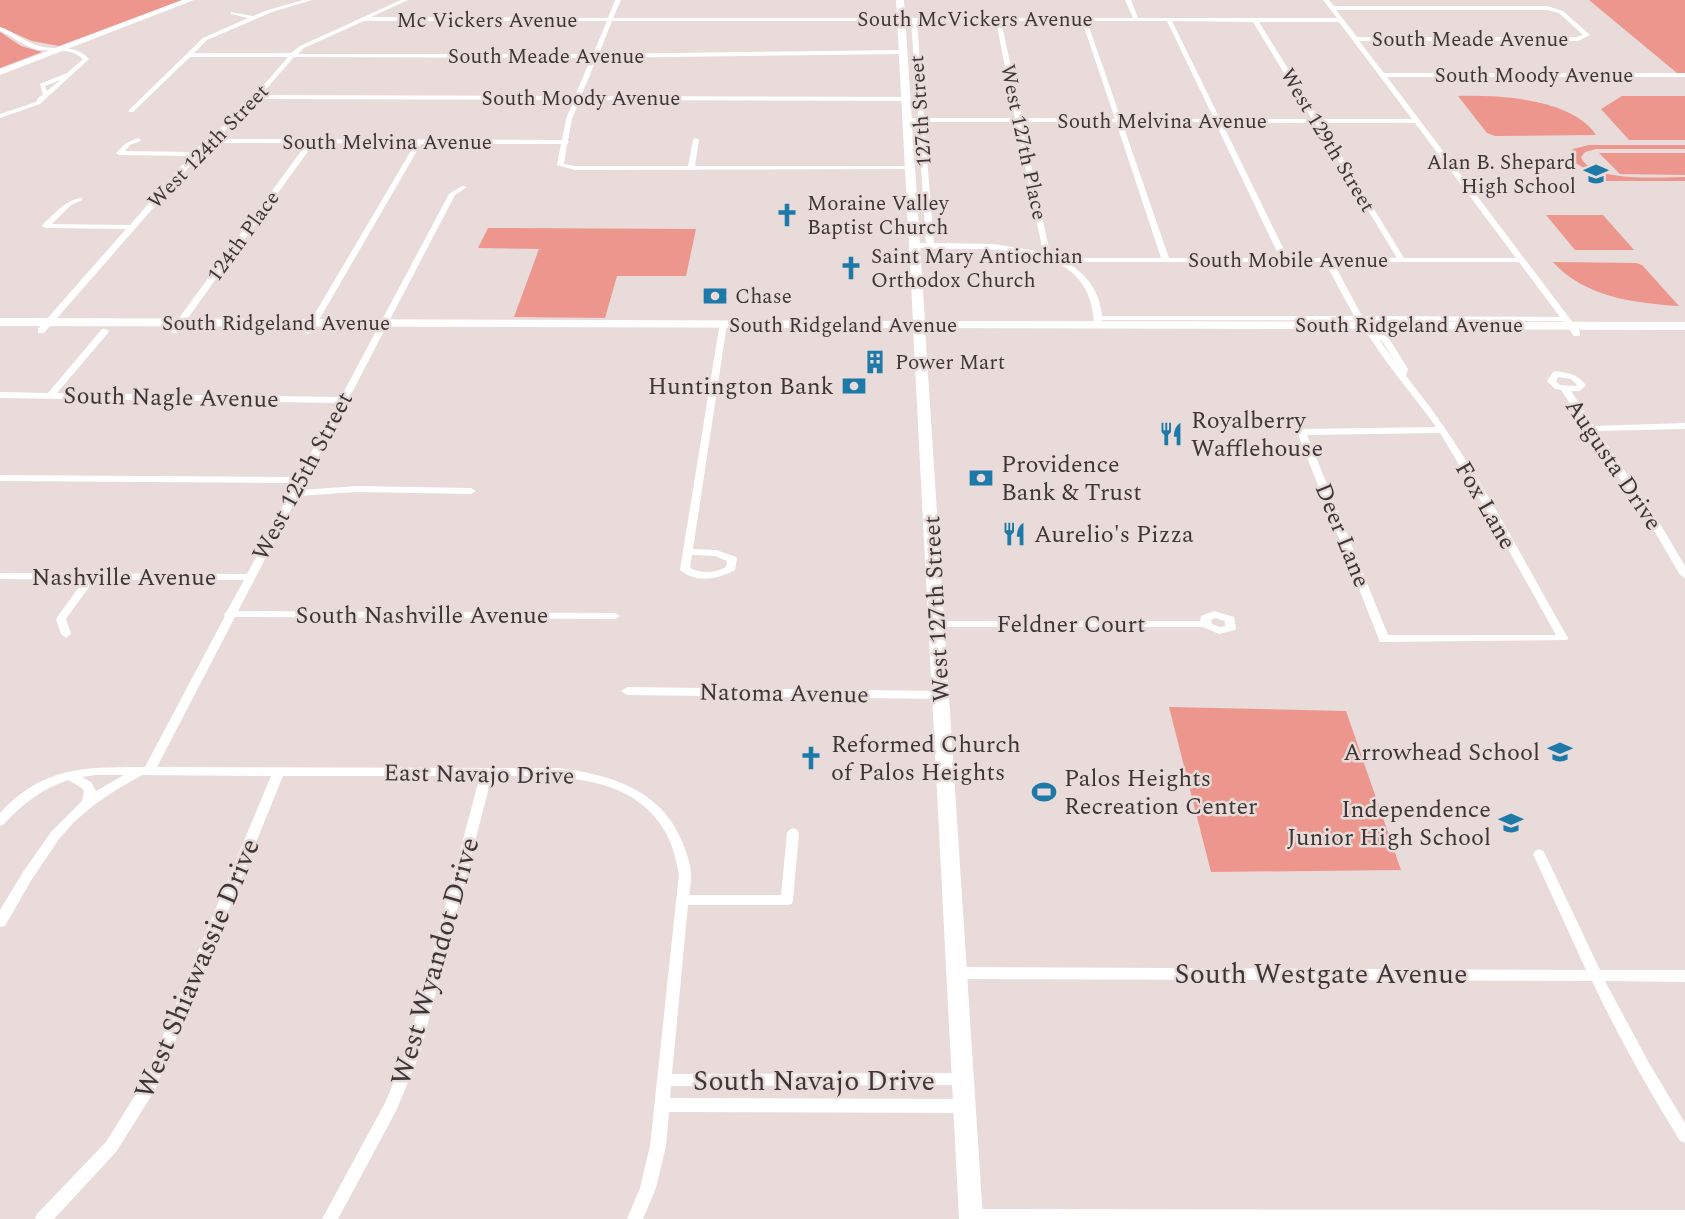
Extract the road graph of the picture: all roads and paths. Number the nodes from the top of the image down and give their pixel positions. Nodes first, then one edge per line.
1 (190, 0) edge
2 (309, 0) edge
3 (405, 0) edge
4 (618, 0) edge
5 (900, 0) edge
6 (1128, 0) edge
7 (1326, 0) edge
8 (1332, 8) junction
9 (233, 13) dead end
10 (254, 18) junction
11 (363, 19) junction
12 (902, 19) junction
13 (914, 19) junction
14 (610, 20) junction
15 (998, 20) junction
16 (1084, 20) junction
17 (1136, 20) junction
18 (1169, 20) junction
19 (1255, 20) junction
20 (1341, 20) junction
21 (0, 29) edge
22 (1355, 39) junction
23 (59, 50) junction
24 (904, 52) junction
25 (188, 55) junction
26 (293, 55) junction
27 (595, 56) junction
28 (0, 72) edge
29 (1382, 75) junction
30 (1685, 75) edge
31 (256, 97) junction
32 (578, 98) junction
33 (906, 99) junction
34 (131, 111) dead end
35 (1, 116) edge
36 (907, 120) junction
37 (921, 120) junction
38 (1021, 120) junction
39 (1119, 120) junction
40 (1217, 121) junction
41 (1317, 121) junction
42 (1416, 121) junction
43 (138, 140) dead end
44 (696, 140) dead end
45 (208, 141) junction
46 (312, 141) junction
47 (419, 142) junction
48 (566, 142) junction
49 (195, 153) junction
50 (691, 168) junction
51 (910, 168) junction
52 (464, 187) dead end
53 (80, 199) dead end
54 (132, 227) junction
55 (914, 245) junction
56 (930, 245) junction
57 (1047, 256) junction
58 (1056, 260) junction
59 (1166, 260) junction
60 (1285, 260) junction
61 (1328, 260) junction
62 (1402, 260) junction
63 (1520, 260) junction
64 (1098, 321) junction
65 (0, 322) edge
66 (1365, 326) junction
67 (1571, 326) junction
68 (1685, 326) edge
69 (45, 327) junction
70 (177, 327) junction
71 (310, 328) junction
72 (380, 328) junction
73 (722, 328) junction
74 (919, 329) junction
75 (0, 331) edge
76 (105, 331) junction
77 (1685, 334) edge
78 (1565, 389) dead end
79 (0, 395) edge
80 (51, 395) junction
81 (342, 400) junction
82 (1685, 426) edge
83 (1589, 429) junction
84 (1443, 430) junction
85 (0, 478) edge
86 (302, 480) junction
87 (471, 491) dead end
88 (292, 494) junction
89 (687, 552) junction
90 (1685, 575) edge
91 (0, 576) edge
92 (91, 576) junction
93 (248, 577) junction
94 (229, 614) junction
95 (615, 616) dead end
96 (937, 624) junction
97 (1205, 624) dead end
98 (66, 634) dead end
99 (1384, 639) joint
100 (626, 691) dead end
101 (941, 695) junction
102 (279, 771) junction
103 (144, 772) junction
104 (487, 772) junction
105 (65, 775) junction
106 (88, 802) junction
107 (0, 821) edge
108 (793, 833) dead end
109 (1539, 854) dead end
110 (684, 900) junction
111 (0, 922) edge
112 (957, 972) junction
113 (1593, 973) junction
114 (1685, 976) edge
115 (963, 1079) junction
116 (665, 1080) junction
117 (663, 1105) junction
118 (964, 1106) junction
119 (1685, 1136) edge
120 (971, 1218) edge
121 (1685, 1218) edge
122 (43, 1219) edge
123 (330, 1219) edge
124 (635, 1219) edge

1 - 23 main road
2 - 10 street
3 - 11 street, West 124th Street
4 - 14 street
5 - 12 main road, West 127th Street
6 - 17 street
7 - 8 street
8 - 20 street
8 - 22 street, South Meade Avenue
9 - 10 street
10 - 25 street
11 - 14 street, Mc Vickers Avenue
11 - 26 street, West 124th Street
12 - 13 street, South McVickers Avenue
12 - 14 street, South McVickers Avenue
12 - 24 main road, West 127th Street
13 - 15 street, South McVickers Avenue
13 - 37 street, 127th Street
14 - 27 street
15 - 16 street, South McVickers Avenue
15 - 38 street, West 127th Place
16 - 17 street, South McVickers Avenue
16 - 39 street
17 - 18 street, South McVickers Avenue
18 - 19 street, South McVickers Avenue
18 - 40 street
19 - 20 street, South McVickers Avenue
19 - 41 street, West 129th Street
20 - 22 street
21 - 23 street
22 - 29 street
23 - 28 main road
23 - 35 street
24 - 27 street, South Meade Avenue
24 - 33 main road, West 127th Street
25 - 26 street, South Meade Avenue
25 - 34 street
26 - 27 street, South Meade Avenue
26 - 31 street, West 124th Street
27 - 32 street
29 - 30 street, South Moody Avenue
29 - 42 street
31 - 32 street, South Moody Avenue
31 - 45 street, West 124th Street
32 - 33 street, South Moody Avenue
32 - 48 street
33 - 36 main road, West 127th Street
36 - 37 street, South Melvina Avenue
36 - 51 main road, West 127th Street
37 - 38 street, South Melvina Avenue
37 - 56 street, 127th Street
38 - 39 street, South Melvina Avenue
38 - 57 street, West 127th Place
39 - 40 street, South Melvina Avenue
39 - 59 street
40 - 41 street, South Melvina Avenue
40 - 60 street
41 - 42 street, South Melvina Avenue
41 - 62 street, West 129th Street
42 - 63 street
43 - 49 street
44 - 50 street
45 - 46 street, South Melvina Avenue
45 - 49 street, West 124th Street
46 - 47 street, South Melvina Avenue
46 - 70 street, 124th Place
47 - 48 street, South Melvina Avenue
47 - 71 street
48 - 50 street
49 - 54 street, West 124th Street
50 - 51 street
51 - 55 main road, West 127th Street
52 - 72 street, West 125th Street
53 - 54 street
54 - 69 street, West 124th Street
55 - 56 street
55 - 74 main road, West 127th Street
56 - 57 street
57 - 58 street, West 127th Place
58 - 59 street, South Mobile Avenue
58 - 64 street, West 127th Place
59 - 60 street, South Mobile Avenue
60 - 61 street, South Mobile Avenue
61 - 62 street, South Mobile Avenue
61 - 66 street, Fox Lane
62 - 63 street, South Mobile Avenue
63 - 67 street
64 - 66 main road, South Ridgeland Avenue
64 - 74 main road, South Ridgeland Avenue
65 - 69 main road, South Ridgeland Avenue
66 - 67 main road, South Ridgeland Avenue
66 - 67 street
66 - 74 main road, South Ridgeland Avenue
66 - 84 street, Fox Lane
67 - 68 main road, South Ridgeland Avenue
67 - 77 main road, South Ridgeland Avenue
69 - 70 main road, South Ridgeland Avenue
69 - 75 main road, South Ridgeland Avenue
69 - 76 main road, South Ridgeland Avenue
70 - 71 main road, South Ridgeland Avenue
70 - 76 main road, South Ridgeland Avenue
71 - 72 main road, South Ridgeland Avenue
72 - 73 main road, South Ridgeland Avenue
72 - 81 street, West 125th Street
73 - 74 main road, South Ridgeland Avenue
73 - 89 street
74 - 96 main road, West 127th Street
76 - 80 street
78 - 83 street, Augusta Drive
79 - 80 street, South Nagle Avenue
80 - 81 street, South Nagle Avenue
81 - 86 street, West 125th Street
82 - 83 street
83 - 90 street, Augusta Drive
84 - 99 street, Deer Lane
84 - 99 street, Fox Lane
85 - 86 street
86 - 88 street, West 125th Street
87 - 88 street
88 - 93 street, West 125th Street
89 - 89 street
91 - 92 street, Nashville Avenue
92 - 93 street, Nashville Avenue
92 - 98 street
93 - 94 street, West 125th Street
94 - 95 street, South Nashville Avenue
94 - 103 street, West 125th Street
96 - 97 street, Feldner Court
96 - 101 main road, West 127th Street
100 - 101 street, Natoma Avenue
101 - 112 main road, West 127th Street
102 - 103 street, East Navajo Drive
102 - 104 street, East Navajo Drive
102 - 122 street, West Shiawassie Drive
103 - 105 street, East Navajo Drive
103 - 106 street
104 - 110 street, East Navajo Drive
104 - 123 street, West Wyandot Drive
105 - 106 street
105 - 107 street, East Navajo Drive
106 - 111 street
108 - 110 street
109 - 113 street
110 - 116 street, East Navajo Drive
112 - 113 street, South Westgate Avenue
112 - 115 main road, West 127th Street
113 - 114 street, South Westgate Avenue
113 - 119 street
115 - 116 street, South Navajo Drive
115 - 118 main road, West 127th Street
116 - 117 street, East Navajo Drive
117 - 118 street
117 - 124 street, East Navajo Drive
118 - 120 main road, West 127th Street
120 - 121 street

